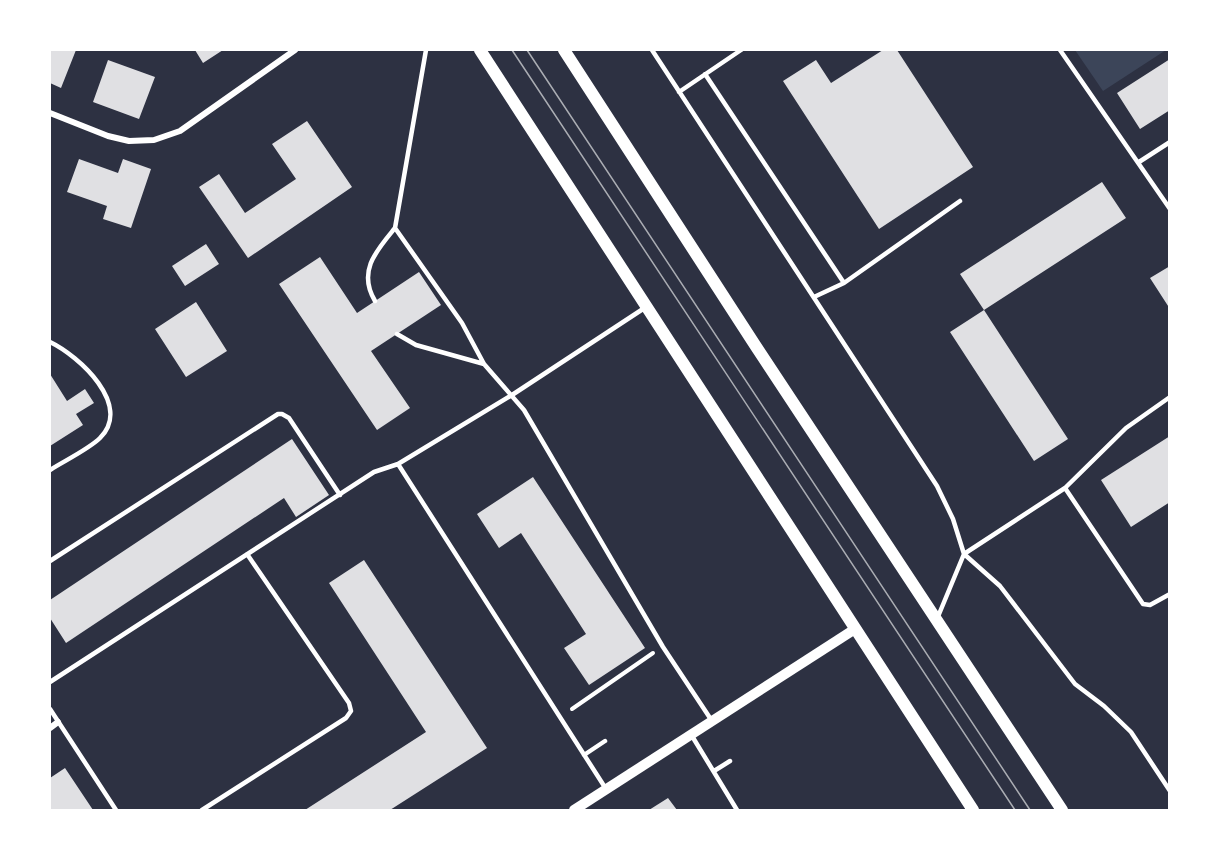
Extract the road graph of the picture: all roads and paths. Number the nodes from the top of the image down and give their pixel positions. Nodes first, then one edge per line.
1 (295, 50) edge
2 (426, 50) edge
3 (480, 50) edge
4 (564, 50) edge
5 (652, 50) edge
6 (741, 50) edge
7 (1060, 50) edge
8 (705, 75) junction
9 (679, 92) junction
10 (50, 113) edge
11 (1170, 142) edge
12 (1139, 162) junction
13 (960, 201) dead end
14 (1170, 209) edge
15 (395, 228) junction
16 (844, 283) junction
17 (814, 297) junction
18 (375, 301) dead end
19 (646, 307) junction
20 (396, 334) dead end
21 (50, 342) edge
22 (484, 364) junction
23 (512, 395) junction
24 (1170, 397) edge
25 (398, 464) junction
26 (50, 470) edge
27 (1065, 488) junction
28 (340, 495) junction
29 (247, 554) junction
30 (964, 554) junction
31 (50, 561) edge
32 (1170, 594) edge
33 (936, 621) junction
34 (855, 629) junction
35 (663, 647) junction
36 (50, 682) edge
37 (50, 709) edge
38 (572, 709) dead end
39 (58, 722) junction
40 (712, 722) junction
41 (50, 728) edge
42 (692, 735) junction
43 (605, 741) dead end
44 (584, 755) junction
45 (730, 761) dead end
46 (714, 771) junction
47 (606, 789) junction
48 (1170, 790) edge
49 (116, 810) edge
50 (202, 810) edge
51 (574, 810) edge
52 (737, 810) edge
53 (973, 810) edge
54 (1062, 810) edge

1 - 10 street
2 - 15 lane
3 - 19 main road
4 - 33 main road
5 - 9 lane
6 - 8 lane
7 - 12 lane
8 - 9 lane
8 - 16 lane
9 - 17 lane
11 - 12 lane
12 - 14 lane
13 - 16 lane
15 - 18 lane
15 - 22 lane
16 - 17 lane
17 - 30 lane
19 - 23 lane
19 - 34 main road
20 - 22 lane
21 - 26 lane
22 - 23 lane
23 - 25 lane
23 - 35 lane
24 - 27 lane
25 - 28 lane
25 - 44 lane
27 - 30 lane
27 - 32 lane
28 - 29 lane
28 - 31 lane
29 - 36 lane
29 - 50 lane
30 - 33 lane
30 - 48 lane
33 - 54 main road
34 - 40 street
34 - 53 main road
35 - 38 path
35 - 40 lane
37 - 39 lane
39 - 41 street
39 - 49 lane
40 - 42 street
42 - 46 lane
42 - 47 street
43 - 44 lane
44 - 47 lane
45 - 46 lane
46 - 52 lane
47 - 51 street

